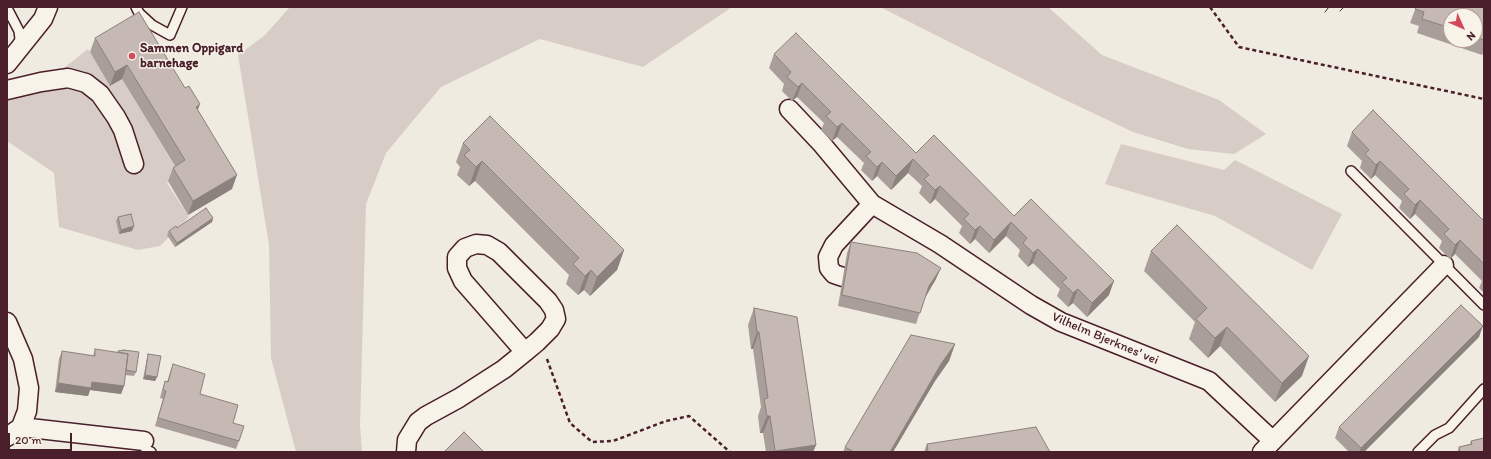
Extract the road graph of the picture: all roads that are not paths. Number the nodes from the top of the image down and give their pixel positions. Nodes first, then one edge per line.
1 (48, 7) edge
2 (136, 7) edge
3 (182, 7) edge
4 (7, 8) edge
5 (12, 59) edge
6 (7, 90) edge
7 (789, 109) dead end
8 (134, 164) dead end
9 (1351, 171) dead end
10 (872, 204) junction
11 (1444, 265) junction
12 (843, 277) dead end
13 (1484, 305) edge
14 (7, 322) edge
15 (525, 352) junction
16 (1484, 389) edge
17 (14, 432) edge
18 (148, 446) edge
19 (1267, 446) edge
20 (406, 452) edge
21 (1418, 452) edge

1 - 5 street
2 - 3 lane
4 - 5 lane
6 - 8 street
7 - 10 street, Vilhelm Bjerknes' vei
9 - 11 lane
10 - 12 street
10 - 19 street, Vilhelm Bjerknes' vei
11 - 13 lane
11 - 19 street, Vilhelm Bjerknes' vei
14 - 17 street
15 - 15 street
15 - 20 street
16 - 21 lane
17 - 18 street

